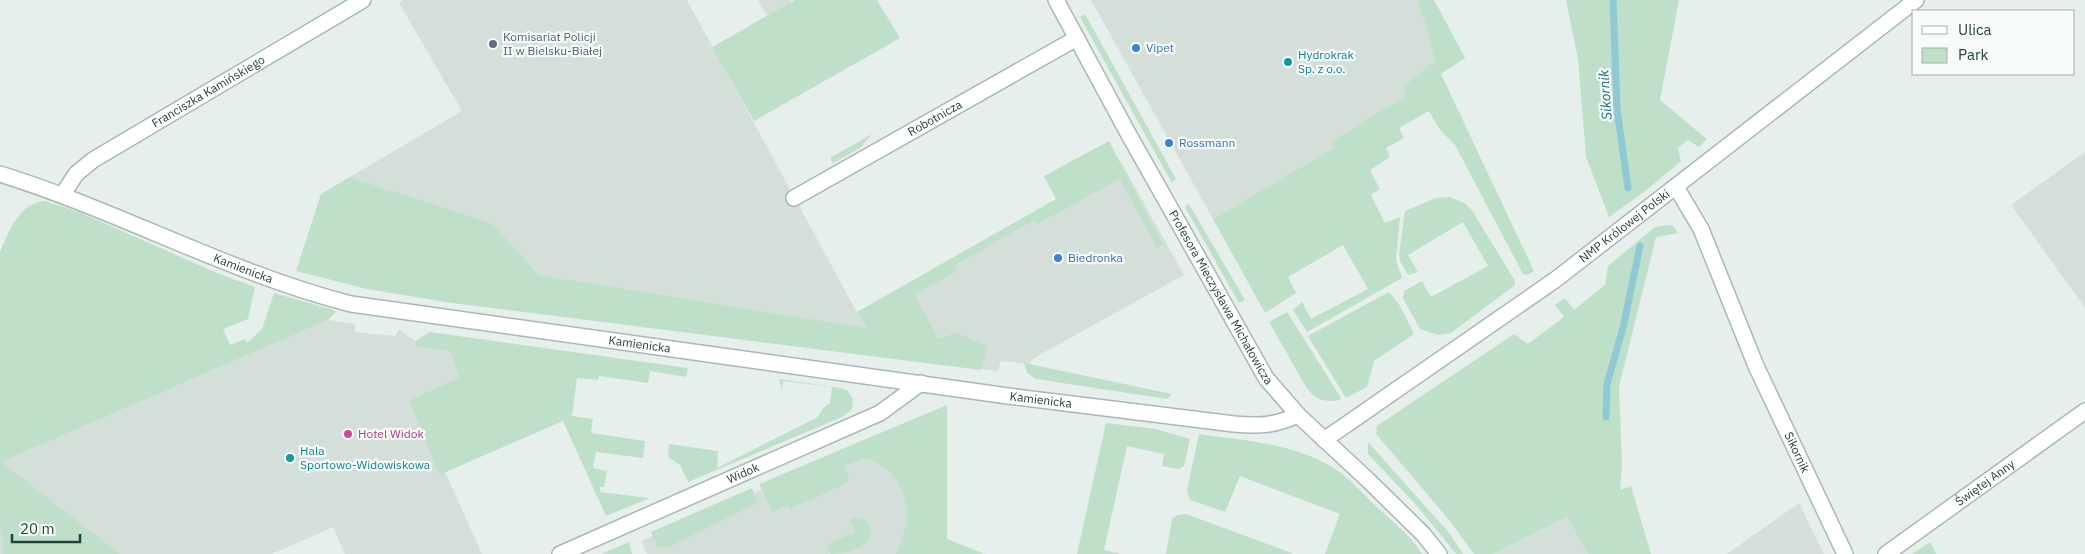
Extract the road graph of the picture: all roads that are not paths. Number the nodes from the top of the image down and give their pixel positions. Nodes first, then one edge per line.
1 (363, 0) edge
2 (1056, 0) edge
3 (1916, 0) edge
4 (1077, 38) junction
5 (0, 174) edge
6 (1676, 187) junction
7 (63, 194) junction
8 (794, 198) dead end
9 (921, 383) junction
10 (2085, 411) edge
11 (1298, 415) junction
12 (1324, 440) junction
13 (560, 554) edge
14 (1439, 554) edge
15 (1845, 554) edge
16 (1886, 554) edge

1 - 7 street, Franciszka Kamińskiego
2 - 4 street, Profesora Mieczysława Michałowicza
3 - 6 street, NMP Królowej Polski
4 - 8 street, Robotnicza
4 - 11 street, Profesora Mieczysława Michałowicza
5 - 7 street, Kamienicka
6 - 12 street, NMP Królowej Polski
6 - 15 street, Sikornik
7 - 9 street, Kamienicka
9 - 11 street, Kamienicka
9 - 13 street, Widok
10 - 16 street, Świętej Anny
11 - 12 street, Profesora Mieczysława Michałowicza
12 - 14 street, Profesora Mieczysława Michałowicza

